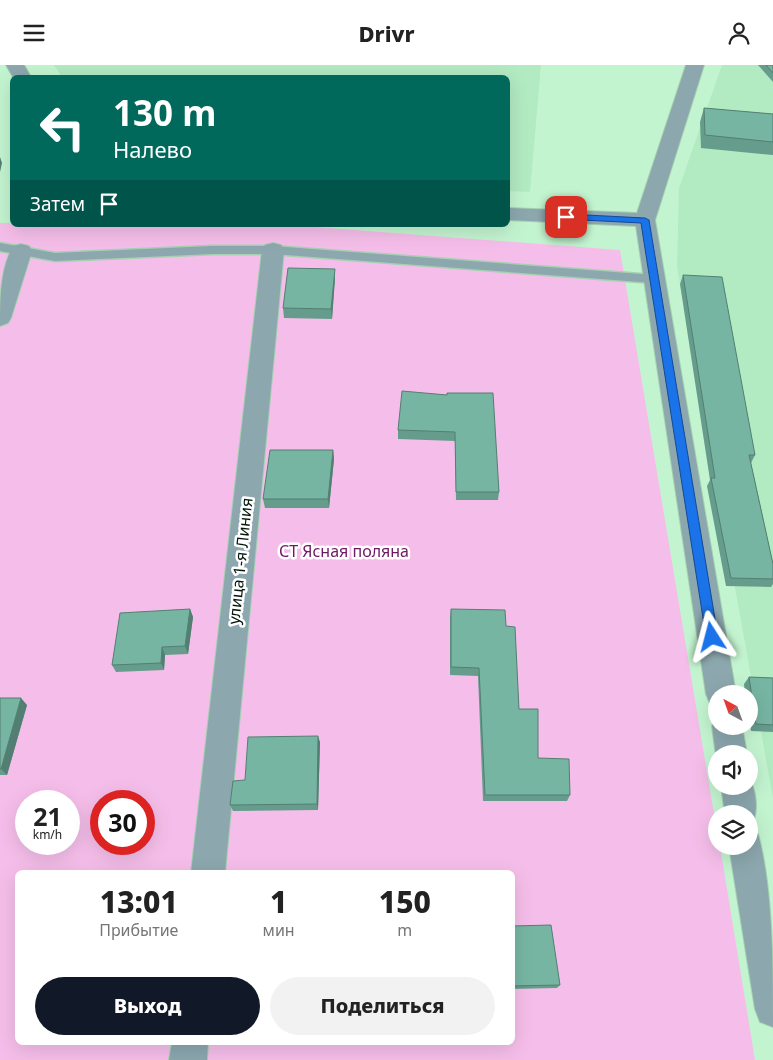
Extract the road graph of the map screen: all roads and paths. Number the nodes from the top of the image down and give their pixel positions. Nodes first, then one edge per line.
1 (695, 65) edge
2 (510, 214) edge
3 (645, 220) junction
4 (10, 249) edge
5 (273, 250) junction
6 (654, 279) junction
7 (0, 318) edge
8 (721, 685) edge
9 (747, 855) edge
10 (208, 870) edge
11 (773, 1009) edge
12 (190, 1045) edge
13 (188, 1060) edge

1 - 3 street
2 - 3 street
3 - 6 street
4 - 5 lane
4 - 7 street
5 - 6 lane
5 - 10 street, улица 1-я Линия
6 - 8 street
9 - 11 street
12 - 13 street

